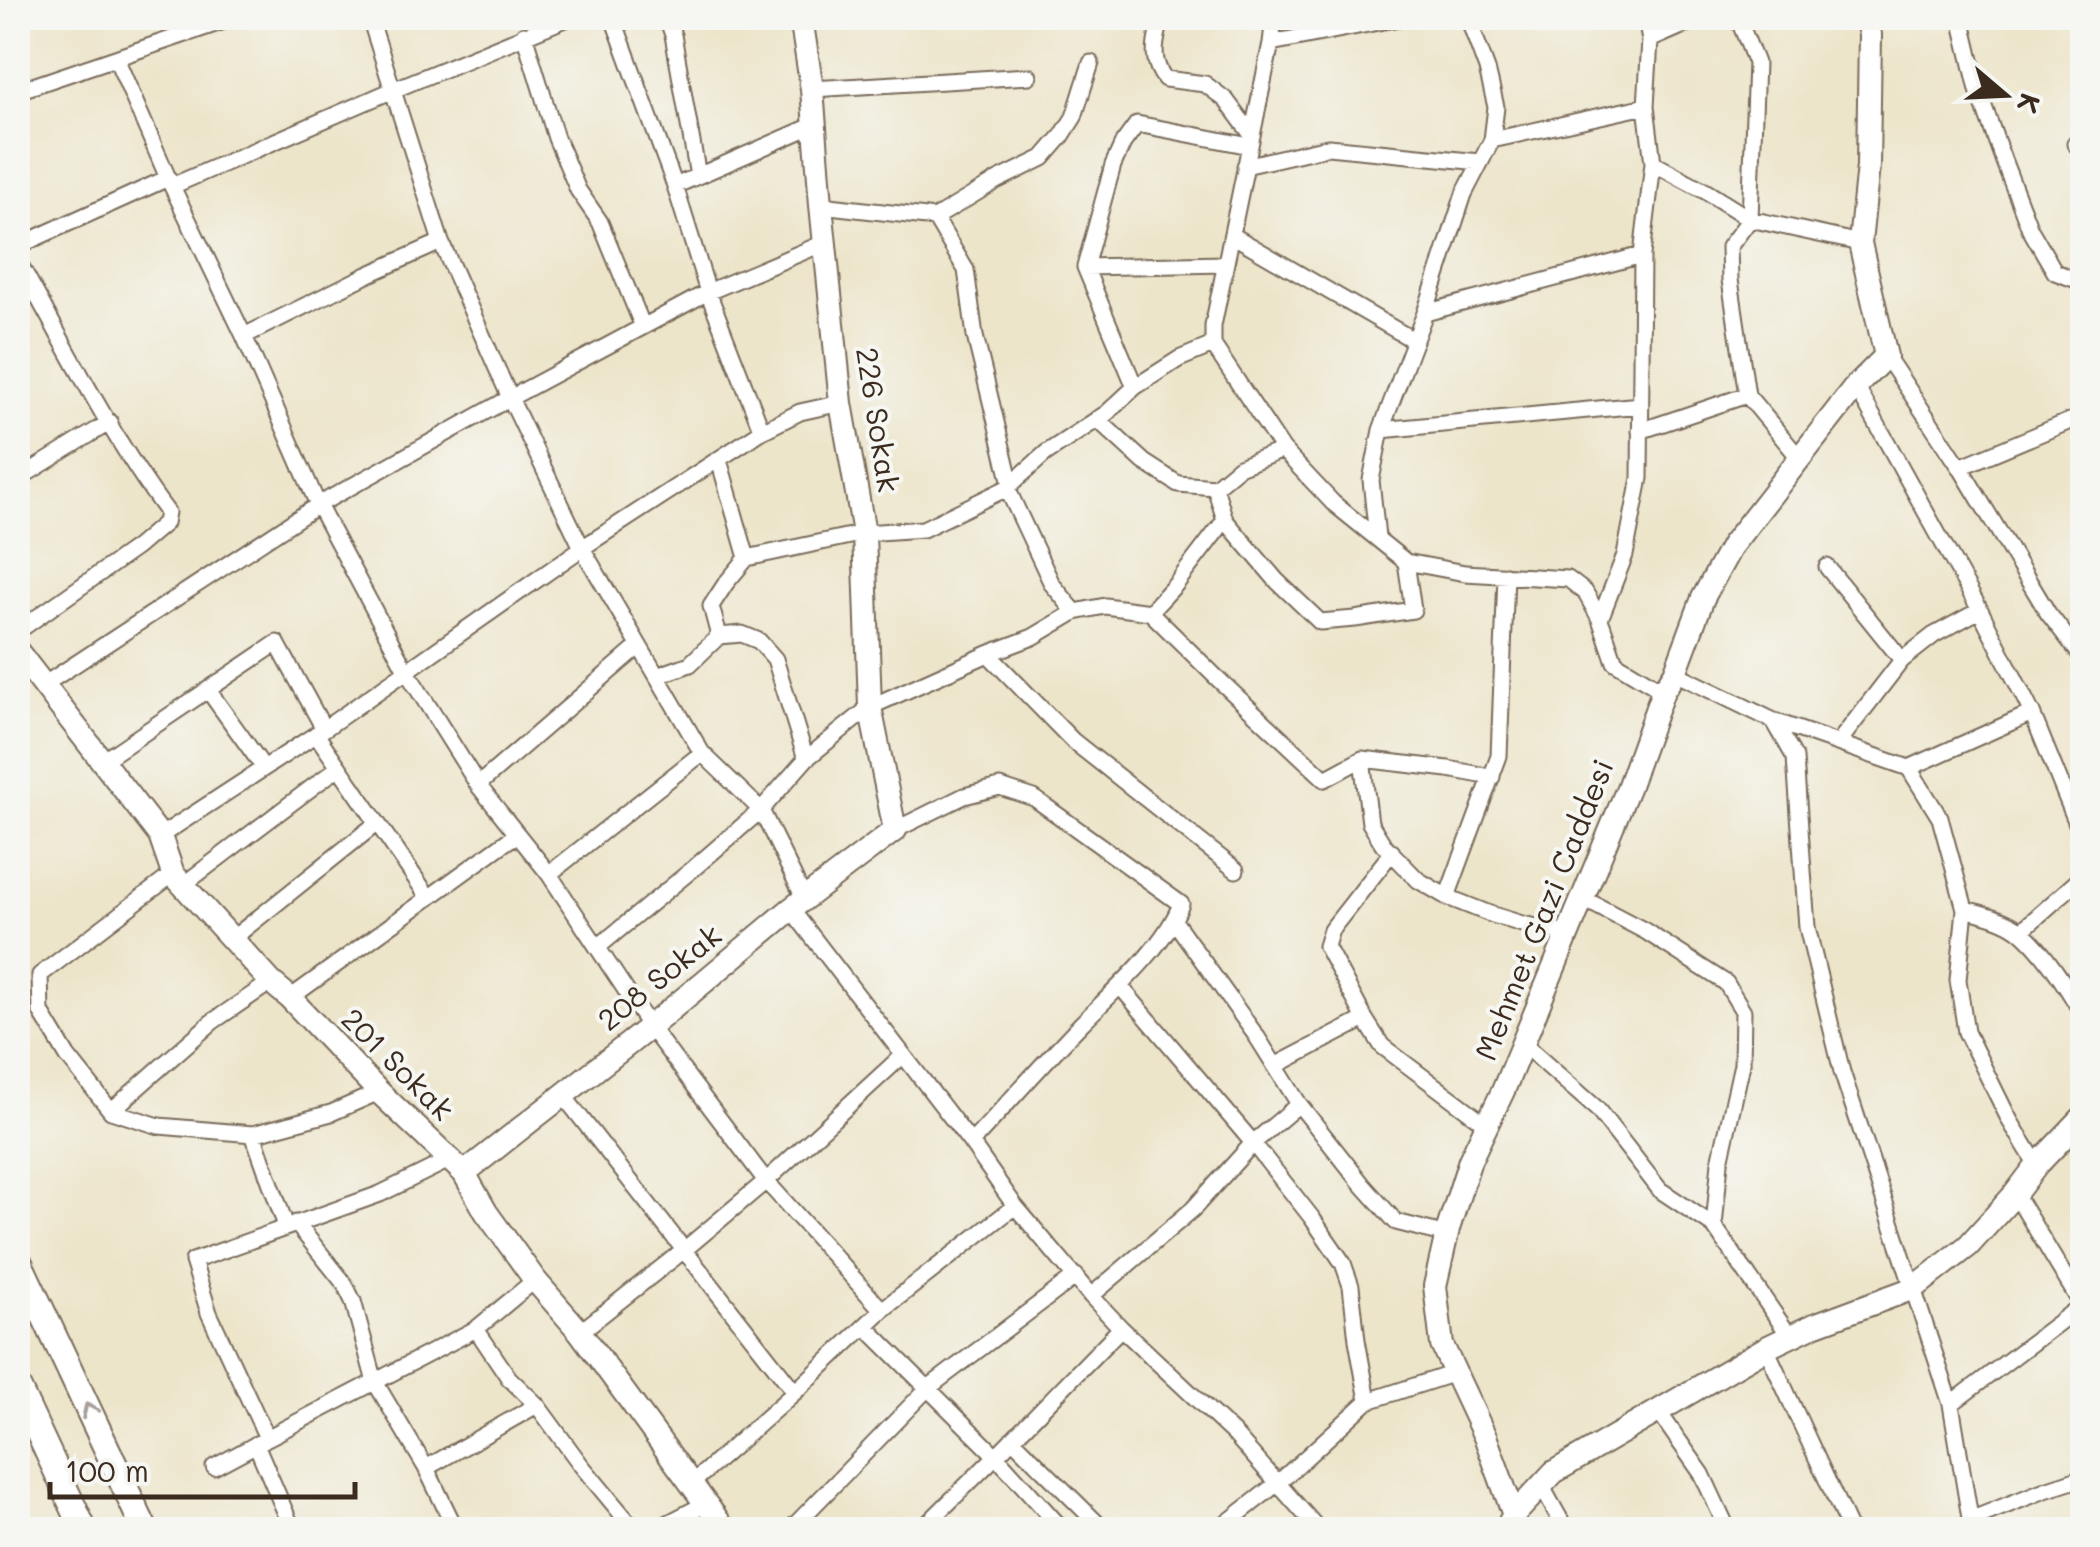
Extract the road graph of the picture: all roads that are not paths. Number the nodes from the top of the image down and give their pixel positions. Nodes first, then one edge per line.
1 (234, 18) edge
2 (370, 18) edge
3 (568, 18) edge
4 (613, 18) edge
5 (667, 18) edge
6 (808, 18) edge
7 (1274, 18) edge
8 (1399, 18) edge
9 (1468, 18) edge
10 (1646, 18) edge
11 (1700, 18) edge
12 (1738, 18) edge
13 (1868, 18) edge
14 (1960, 18) edge
15 (1159, 28) dead end
16 (524, 34) junction
17 (1650, 40) junction
18 (1271, 42) junction
19 (116, 58) junction
20 (1091, 63) dead end
21 (1029, 76) dead end
22 (812, 89) junction
23 (393, 90) junction
24 (18, 91) edge
25 (1646, 106) junction
26 (814, 124) junction
27 (1492, 140) junction
28 (1251, 141) junction
29 (1480, 162) junction
30 (1652, 163) junction
31 (1245, 166) junction
32 (698, 176) junction
33 (170, 182) junction
34 (675, 186) junction
35 (820, 205) junction
36 (935, 218) junction
37 (1750, 220) junction
38 (1232, 235) junction
39 (441, 242) junction
40 (824, 243) junction
41 (1860, 243) junction
42 (18, 246) edge
43 (1642, 255) junction
44 (18, 261) edge
45 (1225, 264) junction
46 (1085, 267) junction
47 (2082, 278) edge
48 (708, 292) junction
49 (1426, 313) junction
50 (643, 327) junction
51 (244, 336) junction
52 (1415, 341) junction
53 (1214, 345) junction
54 (1886, 356) junction
55 (1856, 386) junction
56 (1135, 388) junction
57 (1747, 395) junction
58 (510, 398) junction
59 (840, 403) junction
60 (1640, 405) junction
61 (2082, 416) edge
62 (1097, 418) junction
63 (110, 422) junction
64 (762, 430) junction
65 (1381, 430) junction
66 (1640, 431) junction
67 (1283, 450) junction
68 (718, 460) junction
69 (1800, 460) junction
70 (1960, 467) junction
71 (18, 479) edge
72 (1009, 486) junction
73 (1215, 487) junction
74 (318, 505) junction
75 (1225, 520) junction
76 (864, 532) junction
77 (1377, 537) junction
78 (582, 548) junction
79 (747, 558) junction
80 (1406, 562) junction
81 (1827, 567) dead end
82 (1506, 575) junction
83 (1980, 610) junction
84 (1075, 612) junction
85 (1150, 612) junction
86 (1600, 620) junction
87 (18, 631) edge
88 (718, 636) junction
89 (638, 647) junction
90 (18, 652) edge
91 (988, 654) junction
92 (2082, 657) edge
93 (1902, 660) junction
94 (407, 672) junction
95 (657, 676) junction
96 (1669, 682) junction
97 (42, 686) junction
98 (208, 690) junction
99 (870, 706) junction
100 (2032, 714) junction
101 (1774, 721) junction
102 (320, 732) junction
103 (1838, 743) junction
104 (702, 753) junction
105 (806, 759) junction
106 (1362, 759) junction
107 (101, 762) junction
108 (338, 767) junction
109 (264, 768) junction
110 (1909, 768) junction
111 (1492, 777) junction
112 (478, 784) junction
113 (761, 810) junction
114 (377, 823) junction
115 (894, 830) junction
116 (516, 834) junction
117 (160, 836) junction
118 (2082, 836) edge
119 (1392, 852) junction
120 (1236, 870) dead end
121 (550, 874) junction
122 (2082, 877) edge
123 (178, 879) junction
124 (1447, 897) junction
125 (429, 898) junction
126 (1582, 898) junction
127 (798, 904) junction
128 (1965, 909) junction
129 (1174, 922) junction
130 (2020, 930) junction
131 (1568, 933) junction
132 (232, 939) junction
133 (598, 947) junction
134 (271, 982) junction
135 (1120, 986) junction
136 (290, 998) junction
137 (2082, 1013) edge
138 (1364, 1019) junction
139 (650, 1026) junction
140 (1522, 1043) junction
141 (902, 1056) junction
142 (1276, 1066) junction
143 (378, 1092) junction
144 (563, 1096) junction
145 (1299, 1104) junction
146 (110, 1111) junction
147 (2082, 1118) edge
148 (1487, 1125) junction
149 (253, 1134) junction
150 (971, 1144) junction
151 (1253, 1144) junction
152 (2037, 1165) junction
153 (456, 1166) junction
154 (766, 1181) junction
155 (2015, 1194) junction
156 (1015, 1206) junction
157 (291, 1224) junction
158 (1714, 1226) junction
159 (1447, 1235) junction
160 (684, 1250) junction
161 (18, 1260) edge
162 (1076, 1276) junction
163 (535, 1280) junction
164 (1914, 1288) junction
165 (1091, 1296) junction
166 (2082, 1305) edge
167 (882, 1310) junction
168 (866, 1326) junction
169 (1121, 1328) junction
170 (476, 1329) junction
171 (580, 1332) junction
172 (1791, 1338) junction
173 (1766, 1348) junction
174 (1455, 1373) junction
175 (375, 1382) junction
176 (18, 1388) edge
177 (928, 1388) junction
178 (795, 1392) junction
179 (1368, 1400) junction
180 (1951, 1404) junction
181 (537, 1405) junction
182 (1658, 1411) junction
183 (1012, 1440) junction
184 (261, 1441) junction
185 (996, 1456) junction
186 (214, 1466) dead end
187 (426, 1468) junction
188 (2082, 1478) edge
189 (1279, 1482) junction
190 (691, 1484) junction
191 (1542, 1487) junction
192 (705, 1504) junction
193 (18, 1514) edge
194 (1509, 1522) edge
195 (1971, 1525) edge
196 (26, 1530) edge
197 (84, 1530) edge
198 (146, 1530) edge
199 (293, 1530) edge
200 (456, 1530) edge
201 (635, 1530) edge
202 (656, 1530) edge
203 (724, 1530) edge
204 (790, 1530) edge
205 (921, 1530) edge
206 (1063, 1530) edge
207 (1104, 1530) edge
208 (1218, 1530) edge
209 (1320, 1530) edge
210 (1566, 1530) edge
211 (1728, 1530) edge
212 (1850, 1530) edge

1 - 19 street
2 - 23 street
3 - 16 street
4 - 34 street
5 - 32 street
6 - 22 street, 226 Sokak
7 - 18 street
8 - 18 street
9 - 27 street
10 - 17 street
11 - 17 street
12 - 37 street
13 - 41 street
14 - 47 street
15 - 28 street
16 - 23 street
16 - 50 street
17 - 25 street
18 - 28 street
19 - 24 street
19 - 33 street
20 - 36 street
21 - 22 street
22 - 26 street, 226 Sokak
23 - 33 street
23 - 39 street
25 - 27 street
25 - 30 street
26 - 32 street
26 - 35 street, 226 Sokak
27 - 29 street
28 - 31 street
28 - 46 street
29 - 31 street
29 - 49 street
30 - 37 street
30 - 43 street
31 - 38 street
32 - 34 street
33 - 42 street
33 - 51 street
34 - 48 street
35 - 36 street
35 - 40 street, 226 Sokak
36 - 72 street
37 - 41 street
37 - 57 street
38 - 45 street
38 - 52 street
39 - 51 street
39 - 58 street
40 - 48 street
40 - 59 street, 226 Sokak
41 - 54 street
43 - 49 street
43 - 60 street
44 - 63 street
45 - 46 street
45 - 53 street
46 - 56 street
48 - 50 street
48 - 64 street
49 - 52 street
50 - 58 street
51 - 74 street
52 - 65 street
53 - 56 street
53 - 67 street
54 - 55 street, Mehmet Gazi Caddesi
54 - 70 street
55 - 69 street, Mehmet Gazi Caddesi
55 - 83 street
56 - 62 street
57 - 66 street
57 - 69 street
58 - 74 street
58 - 78 street
59 - 64 street
59 - 76 street, 226 Sokak
60 - 65 street
60 - 66 street
61 - 70 street
62 - 72 street
62 - 73 street
63 - 71 street
63 - 87 street
64 - 68 street
65 - 77 street
66 - 86 street
67 - 73 street
67 - 77 street
68 - 78 street
68 - 79 street
69 - 96 street, Mehmet Gazi Caddesi
70 - 92 street
72 - 76 street
72 - 84 street
73 - 75 street
74 - 94 street
74 - 97 street
75 - 80 street
75 - 85 street
76 - 79 street
76 - 99 street, 226 Sokak
77 - 80 street
78 - 89 street
78 - 94 street
79 - 88 street
80 - 82 street
81 - 93 street
82 - 86 street
82 - 111 street
83 - 93 street
83 - 100 street
84 - 85 street
84 - 91 street
85 - 106 street
86 - 96 street
88 - 95 street
88 - 105 street
89 - 95 street
89 - 112 street
90 - 97 street, 201 Sokak
91 - 99 street
91 - 120 street
93 - 103 street
94 - 102 street
94 - 112 street
95 - 104 street
96 - 101 street
96 - 126 street, Mehmet Gazi Caddesi
97 - 107 street, 201 Sokak
98 - 102 street
98 - 107 street
98 - 109 street
99 - 105 street
99 - 115 street, 226 Sokak
100 - 110 street
100 - 118 street
101 - 103 street
101 - 164 street
102 - 108 street
102 - 109 street
103 - 110 street
104 - 113 street
104 - 121 street
105 - 113 street
106 - 111 street
106 - 119 street
107 - 117 street, 201 Sokak
108 - 114 street
108 - 123 street
109 - 117 street
110 - 128 street
111 - 124 street
112 - 116 street
113 - 127 street
113 - 133 street
114 - 125 street
114 - 132 street
115 - 127 street, 208 Sokak
115 - 129 street
116 - 121 street
116 - 125 street
117 - 123 street, 201 Sokak
119 - 124 street
119 - 138 street
121 - 133 street
122 - 130 street
123 - 132 street, 201 Sokak
123 - 146 street
124 - 131 street
125 - 136 street
126 - 131 street, Mehmet Gazi Caddesi
126 - 158 street
127 - 139 street, 208 Sokak
127 - 141 street
128 - 130 street
128 - 152 street
129 - 135 street
129 - 142 street
130 - 137 street
131 - 140 street, Mehmet Gazi Caddesi
132 - 134 street, 201 Sokak
133 - 139 street
134 - 136 street, 201 Sokak
134 - 146 street
135 - 150 street
135 - 151 street
136 - 143 street, 201 Sokak
138 - 142 street
138 - 148 street
139 - 144 street, 208 Sokak
139 - 154 street
140 - 148 street, Mehmet Gazi Caddesi
140 - 158 street
141 - 150 street
141 - 154 street
142 - 145 street
143 - 149 street
143 - 153 street, 201 Sokak
144 - 153 street, 208 Sokak
144 - 160 street
145 - 151 street
145 - 159 street
146 - 149 street
147 - 152 street
148 - 159 street, Mehmet Gazi Caddesi
149 - 157 street
150 - 156 street
151 - 165 street
151 - 179 street
152 - 155 street
153 - 157 street
153 - 163 street, 201 Sokak
154 - 160 street
154 - 167 street
155 - 164 street
155 - 166 street
156 - 162 street
156 - 167 street
157 - 175 street
157 - 184 street
158 - 172 street
159 - 174 street, Mehmet Gazi Caddesi
160 - 171 street
160 - 178 street
198 -> 161 main road
162 - 165 street
162 - 177 street
163 - 170 street
163 - 171 street, 201 Sokak
164 - 172 street
164 - 180 street
165 - 169 street
166 - 180 street
167 - 168 street
168 - 177 street
168 - 178 street
169 - 183 street
169 - 189 street
170 - 175 street
170 - 181 street
171 - 190 street, 201 Sokak
172 - 173 street
173 - 182 street
173 - 212 street
174 - 179 street
174 - 194 street, Mehmet Gazi Caddesi
175 - 184 street
175 - 187 street
176 - 197 main road
177 - 185 street
177 - 204 street
178 - 190 street
179 - 189 street
180 - 195 street
181 - 187 street
181 - 201 street
182 - 191 street
182 - 211 street
183 - 185 street
183 - 207 street
184 - 186 street
184 - 199 street
185 - 205 street
185 - 206 street
187 - 200 street
188 - 195 street
189 - 208 street
189 - 209 street
190 - 192 street, 201 Sokak
191 - 194 street
191 - 210 street
192 - 202 street
192 - 203 street, 201 Sokak
193 - 196 street

